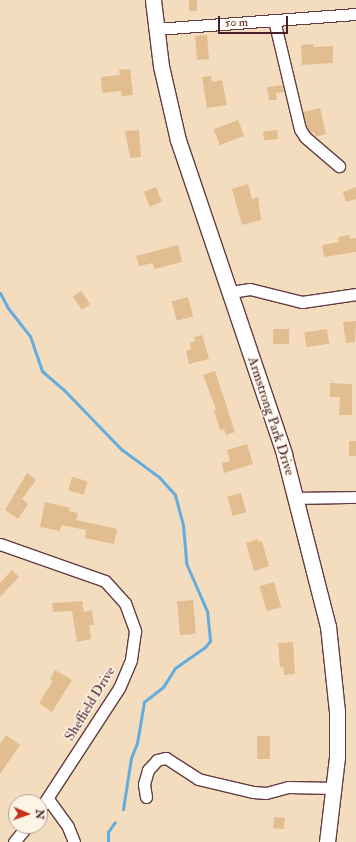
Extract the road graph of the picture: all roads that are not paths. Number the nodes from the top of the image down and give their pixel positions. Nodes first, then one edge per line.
1 (153, 0) edge
2 (356, 14) edge
3 (274, 20) junction
4 (156, 29) junction
5 (339, 166) dead end
6 (231, 292) junction
7 (356, 294) edge
8 (356, 497) edge
9 (297, 498) junction
10 (0, 544) edge
11 (334, 788) junction
12 (146, 797) dead end
13 (48, 799) joint
14 (20, 834) edge
15 (14, 842) edge
16 (74, 842) edge
17 (328, 842) edge

1 - 4 main road, Armstrong Park Drive
2 - 3 street
3 - 4 street
3 - 5 street
4 - 6 main road, Armstrong Park Drive
6 - 7 street
6 - 9 main road, Armstrong Park Drive
8 - 9 street
9 - 11 main road, Armstrong Park Drive
10 - 13 street, Sheffield Drive
11 - 12 street
11 - 17 main road, Armstrong Park Drive
13 - 16 street
14 - 15 street

